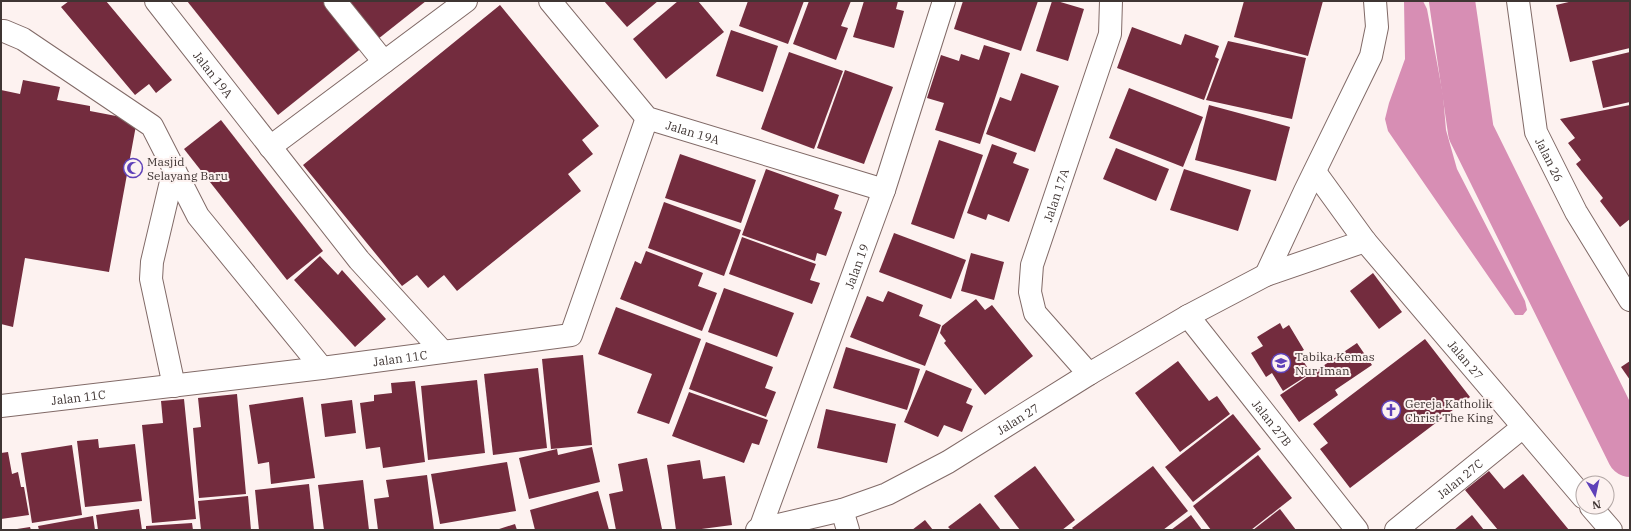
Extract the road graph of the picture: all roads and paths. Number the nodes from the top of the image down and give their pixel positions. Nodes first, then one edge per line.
1 (156, 1) edge
2 (335, 1) edge
3 (466, 1) edge
4 (550, 1) edge
5 (944, 1) edge
6 (1110, 1) edge
7 (1375, 1) edge
8 (1518, 1) edge
9 (1, 31) edge
10 (384, 62) junction
11 (647, 118) junction
12 (270, 147) junction
13 (174, 169) junction
14 (1315, 172) junction
15 (884, 190) junction
16 (1365, 241) junction
17 (1266, 275) junction
18 (1630, 300) edge
19 (1188, 316) junction
20 (443, 352) junction
21 (322, 368) junction
22 (1089, 374) junction
23 (174, 386) junction
24 (1, 406) edge
25 (1523, 427) junction
26 (1575, 488) edge
27 (1599, 515) edge
28 (845, 520) edge
29 (759, 529) edge
30 (1357, 530) edge
31 (1396, 530) edge
32 (1611, 530) edge

1 - 12 street, Jalan 19A
2 - 10 street
3 - 10 street
4 - 11 street
5 - 15 street, Jalan 19
6 - 22 street, Jalan 17A
7 - 14 street
8 - 18 street, Jalan 26
9 - 13 street
10 - 12 street
11 - 15 street, Jalan 19A
11 - 20 street, Jalan 11C
12 - 20 street, Jalan 19A
13 - 21 street
13 - 23 street
14 - 16 street, Jalan 27
14 - 17 street
15 - 29 street, Jalan 19
16 - 17 street, Jalan 27
16 - 25 street, Jalan 27
17 - 19 street, Jalan 27
19 - 22 street, Jalan 27
19 - 30 street, Jalan 27B
20 - 21 street, Jalan 11C
21 - 23 street, Jalan 11C
22 - 28 street, Jalan 27
23 - 24 street, Jalan 11C
25 - 26 street, Jalan 27
25 - 31 street, Jalan 27C
27 - 32 street
28 - 29 street, Jalan 27

